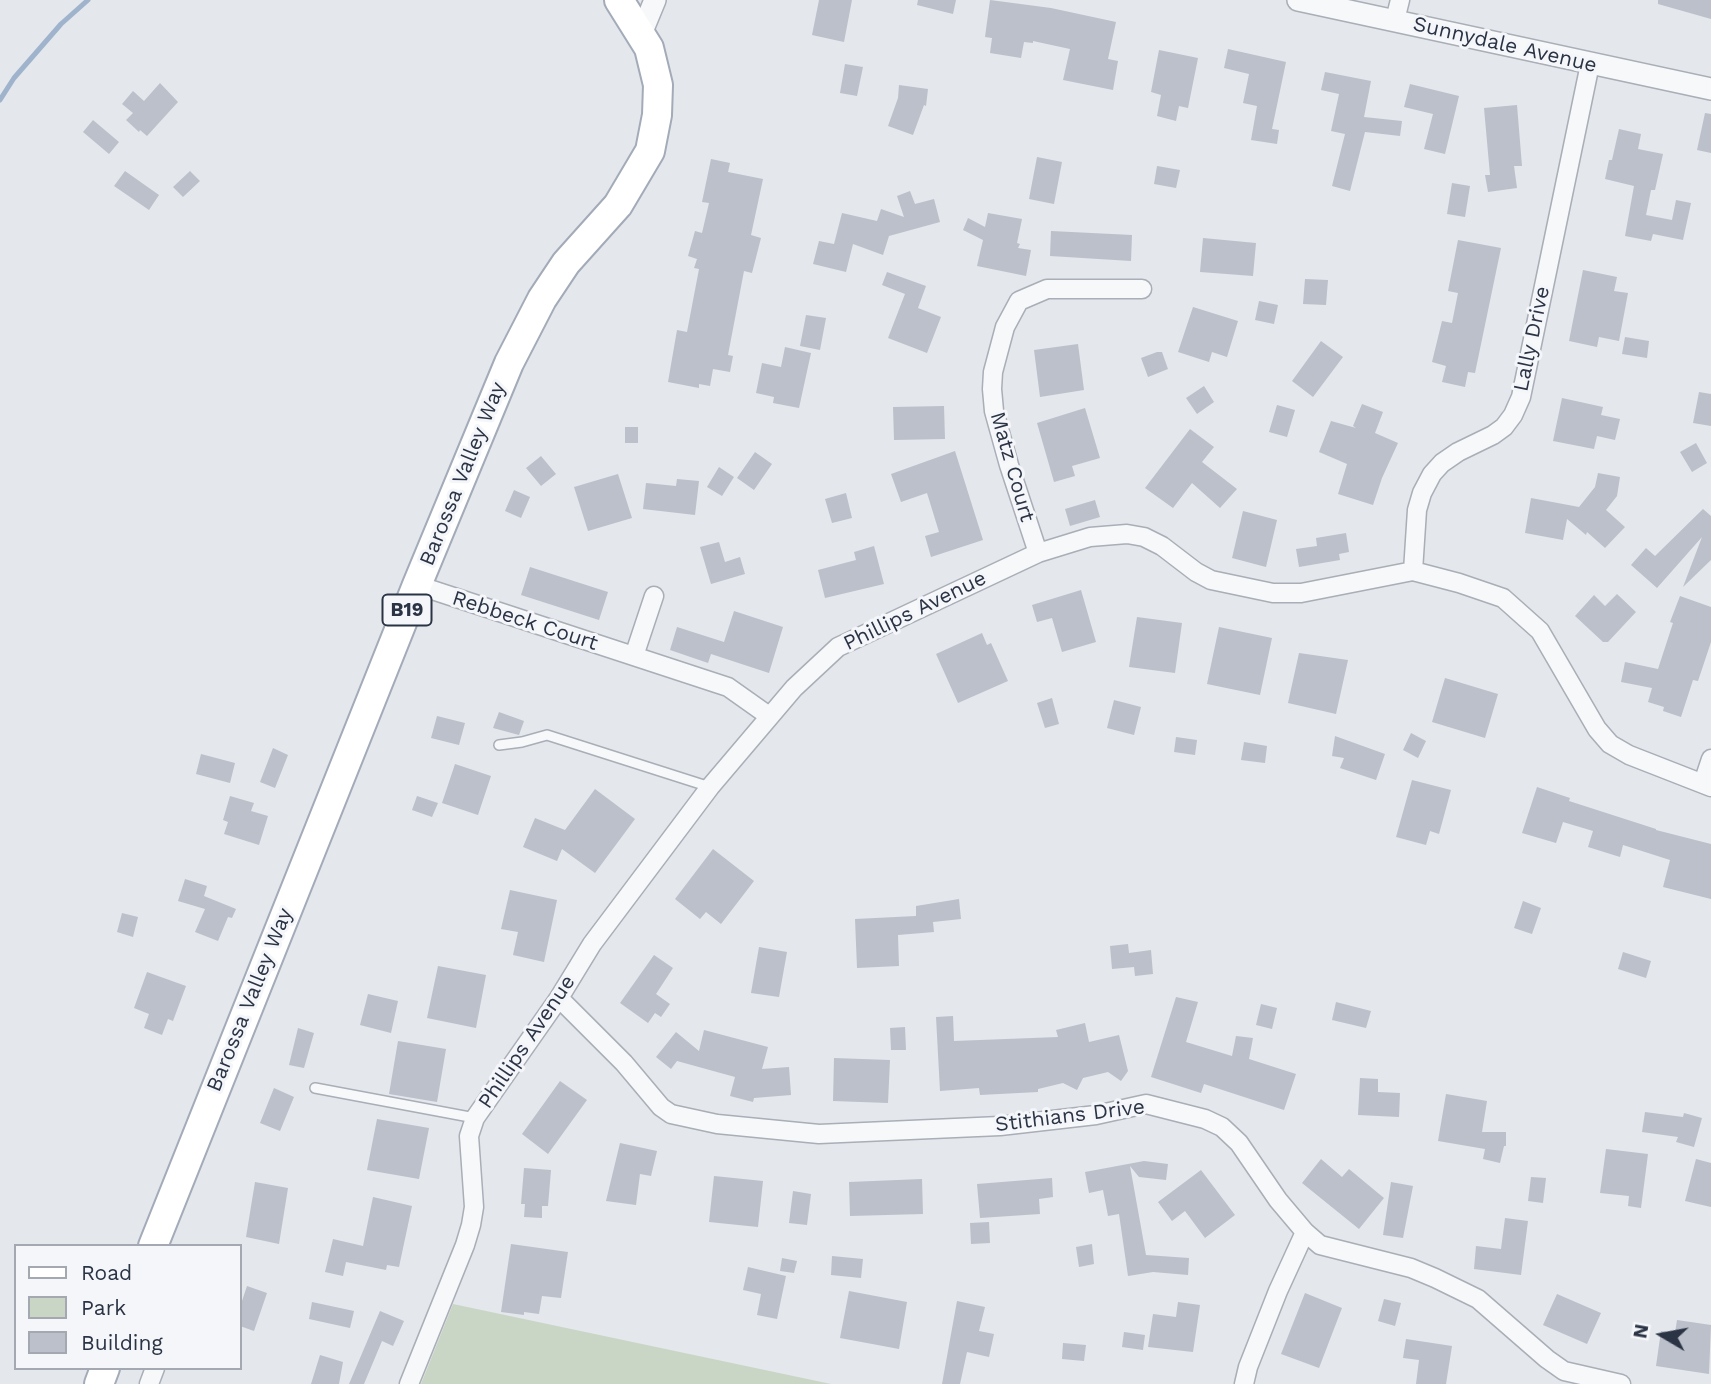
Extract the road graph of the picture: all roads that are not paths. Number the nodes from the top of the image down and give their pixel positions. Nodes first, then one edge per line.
1 (619, 0) edge
2 (655, 0) edge
3 (1298, 0) edge
4 (1397, 10) edge
5 (641, 34) junction
6 (1590, 64) junction
7 (1711, 89) edge
8 (1142, 289) dead end
9 (1038, 553) junction
10 (1413, 571) junction
11 (417, 585) junction
12 (654, 596) dead end
13 (634, 656) junction
14 (769, 716) junction
15 (499, 745) dead end
16 (1711, 759) edge
17 (1707, 785) edge
18 (710, 787) junction
19 (559, 998) junction
20 (315, 1088) dead end
21 (475, 1118) junction
22 (1305, 1232) junction
23 (154, 1244) edge
24 (409, 1384) edge
25 (1244, 1384) edge
26 (1621, 1384) edge

1 - 5 main road, Barossa Valley Way / B19
2 - 5 street
3 - 4 street, Sunnydale Avenue
4 - 6 street, Sunnydale Avenue
5 - 11 main road, Barossa Valley Way / B19
6 - 7 street, Sunnydale Avenue
6 - 10 street, Lally Drive
8 - 9 street, Matz Court
9 - 10 street, Phillips Avenue
9 - 14 street, Phillips Avenue
10 - 17 street, Phillips Avenue
11 - 13 street, Rebbeck Court
11 - 23 main road, Barossa Valley Way / B19
12 - 13 street
13 - 14 street, Rebbeck Court
14 - 18 street, Phillips Avenue
15 - 18 lane
16 - 17 street
18 - 19 street, Phillips Avenue
19 - 21 street, Phillips Avenue
19 - 22 street, Stithians Drive
20 - 21 lane
21 - 24 street, Phillips Avenue
22 - 25 street
22 - 26 street, Stithians Drive

